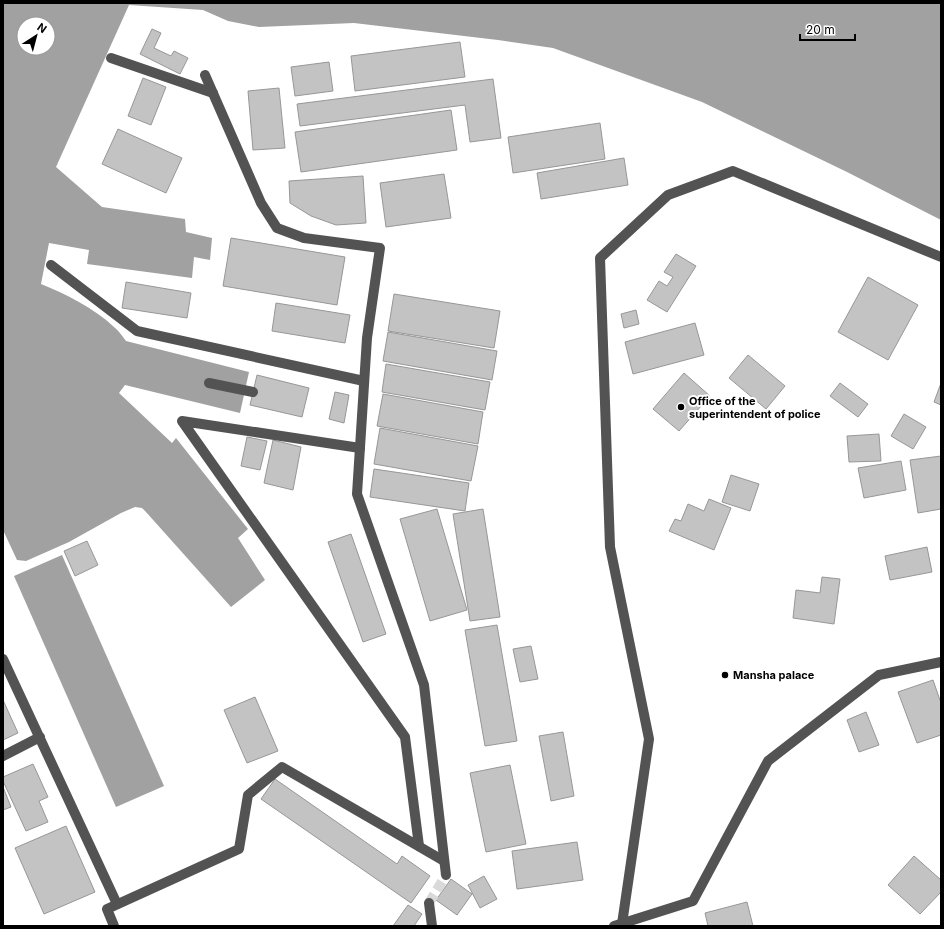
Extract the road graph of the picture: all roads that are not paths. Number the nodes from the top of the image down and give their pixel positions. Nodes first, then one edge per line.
1 (111, 58) dead end
2 (205, 75) dead end
3 (213, 93) junction
4 (941, 257) edge
5 (51, 264) dead end
6 (364, 381) junction
7 (209, 383) dead end
8 (253, 392) dead end
9 (360, 448) junction
10 (3, 659) edge
11 (941, 662) edge
12 (40, 738) junction
13 (3, 756) edge
14 (419, 846) junction
15 (444, 861) junction
16 (446, 875) tunnel mouth
17 (429, 903) tunnel mouth
18 (117, 904) junction
19 (618, 925) edge
20 (114, 926) edge
21 (432, 926) edge

1 - 3 street
2 - 3 street
3 - 6 street
4 - 19 street
5 - 6 street
6 - 9 street
7 - 8 street
9 - 14 street
9 - 15 street
10 - 12 street
11 - 19 street
12 - 13 street
12 - 18 street
14 - 15 street
14 - 18 street
15 - 16 street
17 - 21 street
18 - 20 street

